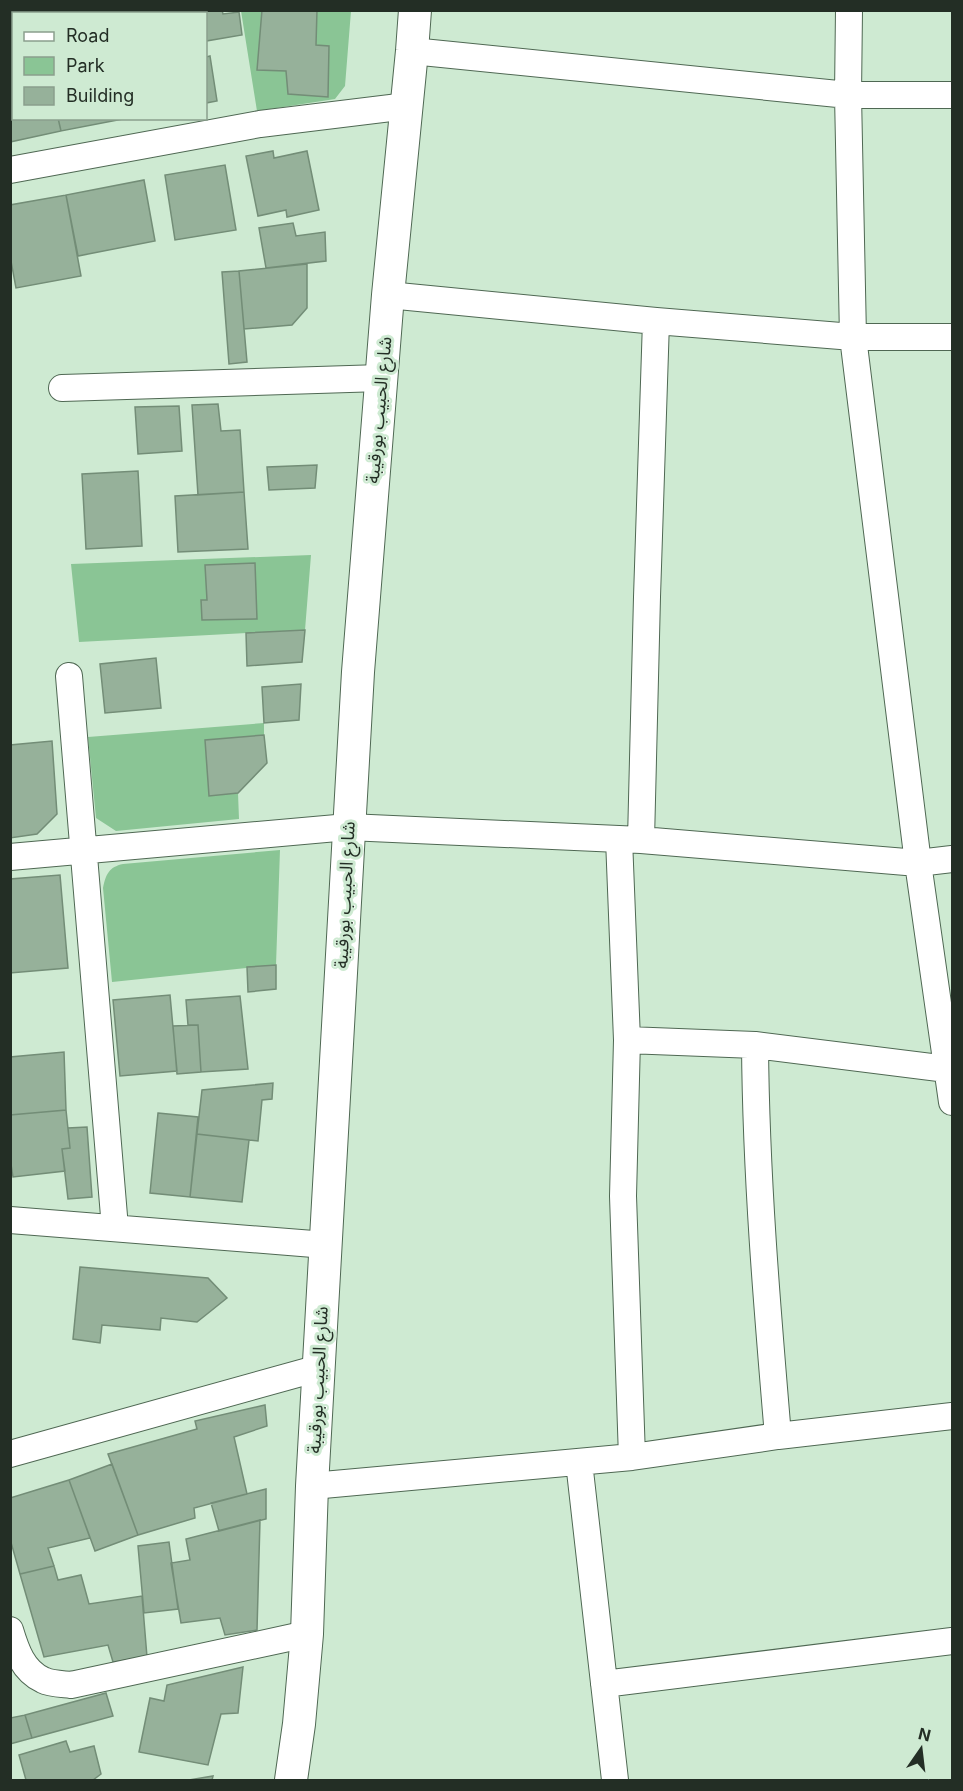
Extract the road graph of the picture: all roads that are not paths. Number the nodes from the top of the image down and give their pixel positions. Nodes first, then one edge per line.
1 (415, 10) edge
2 (849, 10) edge
3 (412, 51) junction
4 (952, 94) edge
5 (848, 95) junction
6 (407, 106) junction
7 (10, 170) edge
8 (388, 295) junction
9 (656, 321) junction
10 (853, 337) junction
11 (952, 337) edge
12 (381, 378) junction
13 (62, 388) dead end
14 (69, 676) dead end
15 (348, 827) junction
16 (630, 839) junction
17 (83, 850) junction
18 (10, 857) edge
19 (952, 859) edge
20 (918, 863) junction
21 (627, 1040) junction
22 (755, 1046) junction
23 (950, 1069) edge
24 (952, 1102) edge
25 (10, 1220) edge
26 (115, 1228) junction
27 (326, 1245) junction
28 (319, 1368) junction
29 (952, 1416) edge
30 (778, 1436) junction
31 (10, 1454) edge
32 (632, 1457) junction
33 (579, 1462) junction
34 (312, 1486) junction
35 (306, 1634) junction
36 (952, 1641) edge
37 (13, 1647) edge
38 (604, 1683) junction
39 (291, 1780) edge
40 (615, 1780) edge

1 - 3 street, شارع الحبيب بورقيبة
2 - 5 street
3 - 5 street
3 - 6 street, شارع الحبيب بورقيبة
4 - 5 street
5 - 10 street
6 - 7 street
6 - 8 street, شارع الحبيب بورقيبة
8 - 9 street
8 - 12 street, شارع الحبيب بورقيبة
9 - 10 street
9 - 16 street
10 - 11 street
10 - 20 street
12 - 13 street
12 - 15 street, شارع الحبيب بورقيبة
14 - 17 street
15 - 16 street
15 - 17 street
15 - 27 street, شارع الحبيب بورقيبة
16 - 20 street
16 - 21 street
17 - 18 street
17 - 26 street
19 - 20 street
20 - 23 street
21 - 22 street
21 - 32 street
22 - 23 street
22 - 30 street
23 - 24 street
25 - 26 street
26 - 27 street
27 - 28 street, شارع الحبيب بورقيبة
28 - 31 street
28 - 34 street, شارع الحبيب بورقيبة
29 - 30 street
30 - 32 street
32 - 33 street
33 - 34 street
33 - 38 street
34 - 35 street, شارع الحبيب بورقيبة
35 - 37 street
35 - 39 street, شارع الحبيب بورقيبة
36 - 38 street
38 - 40 street

